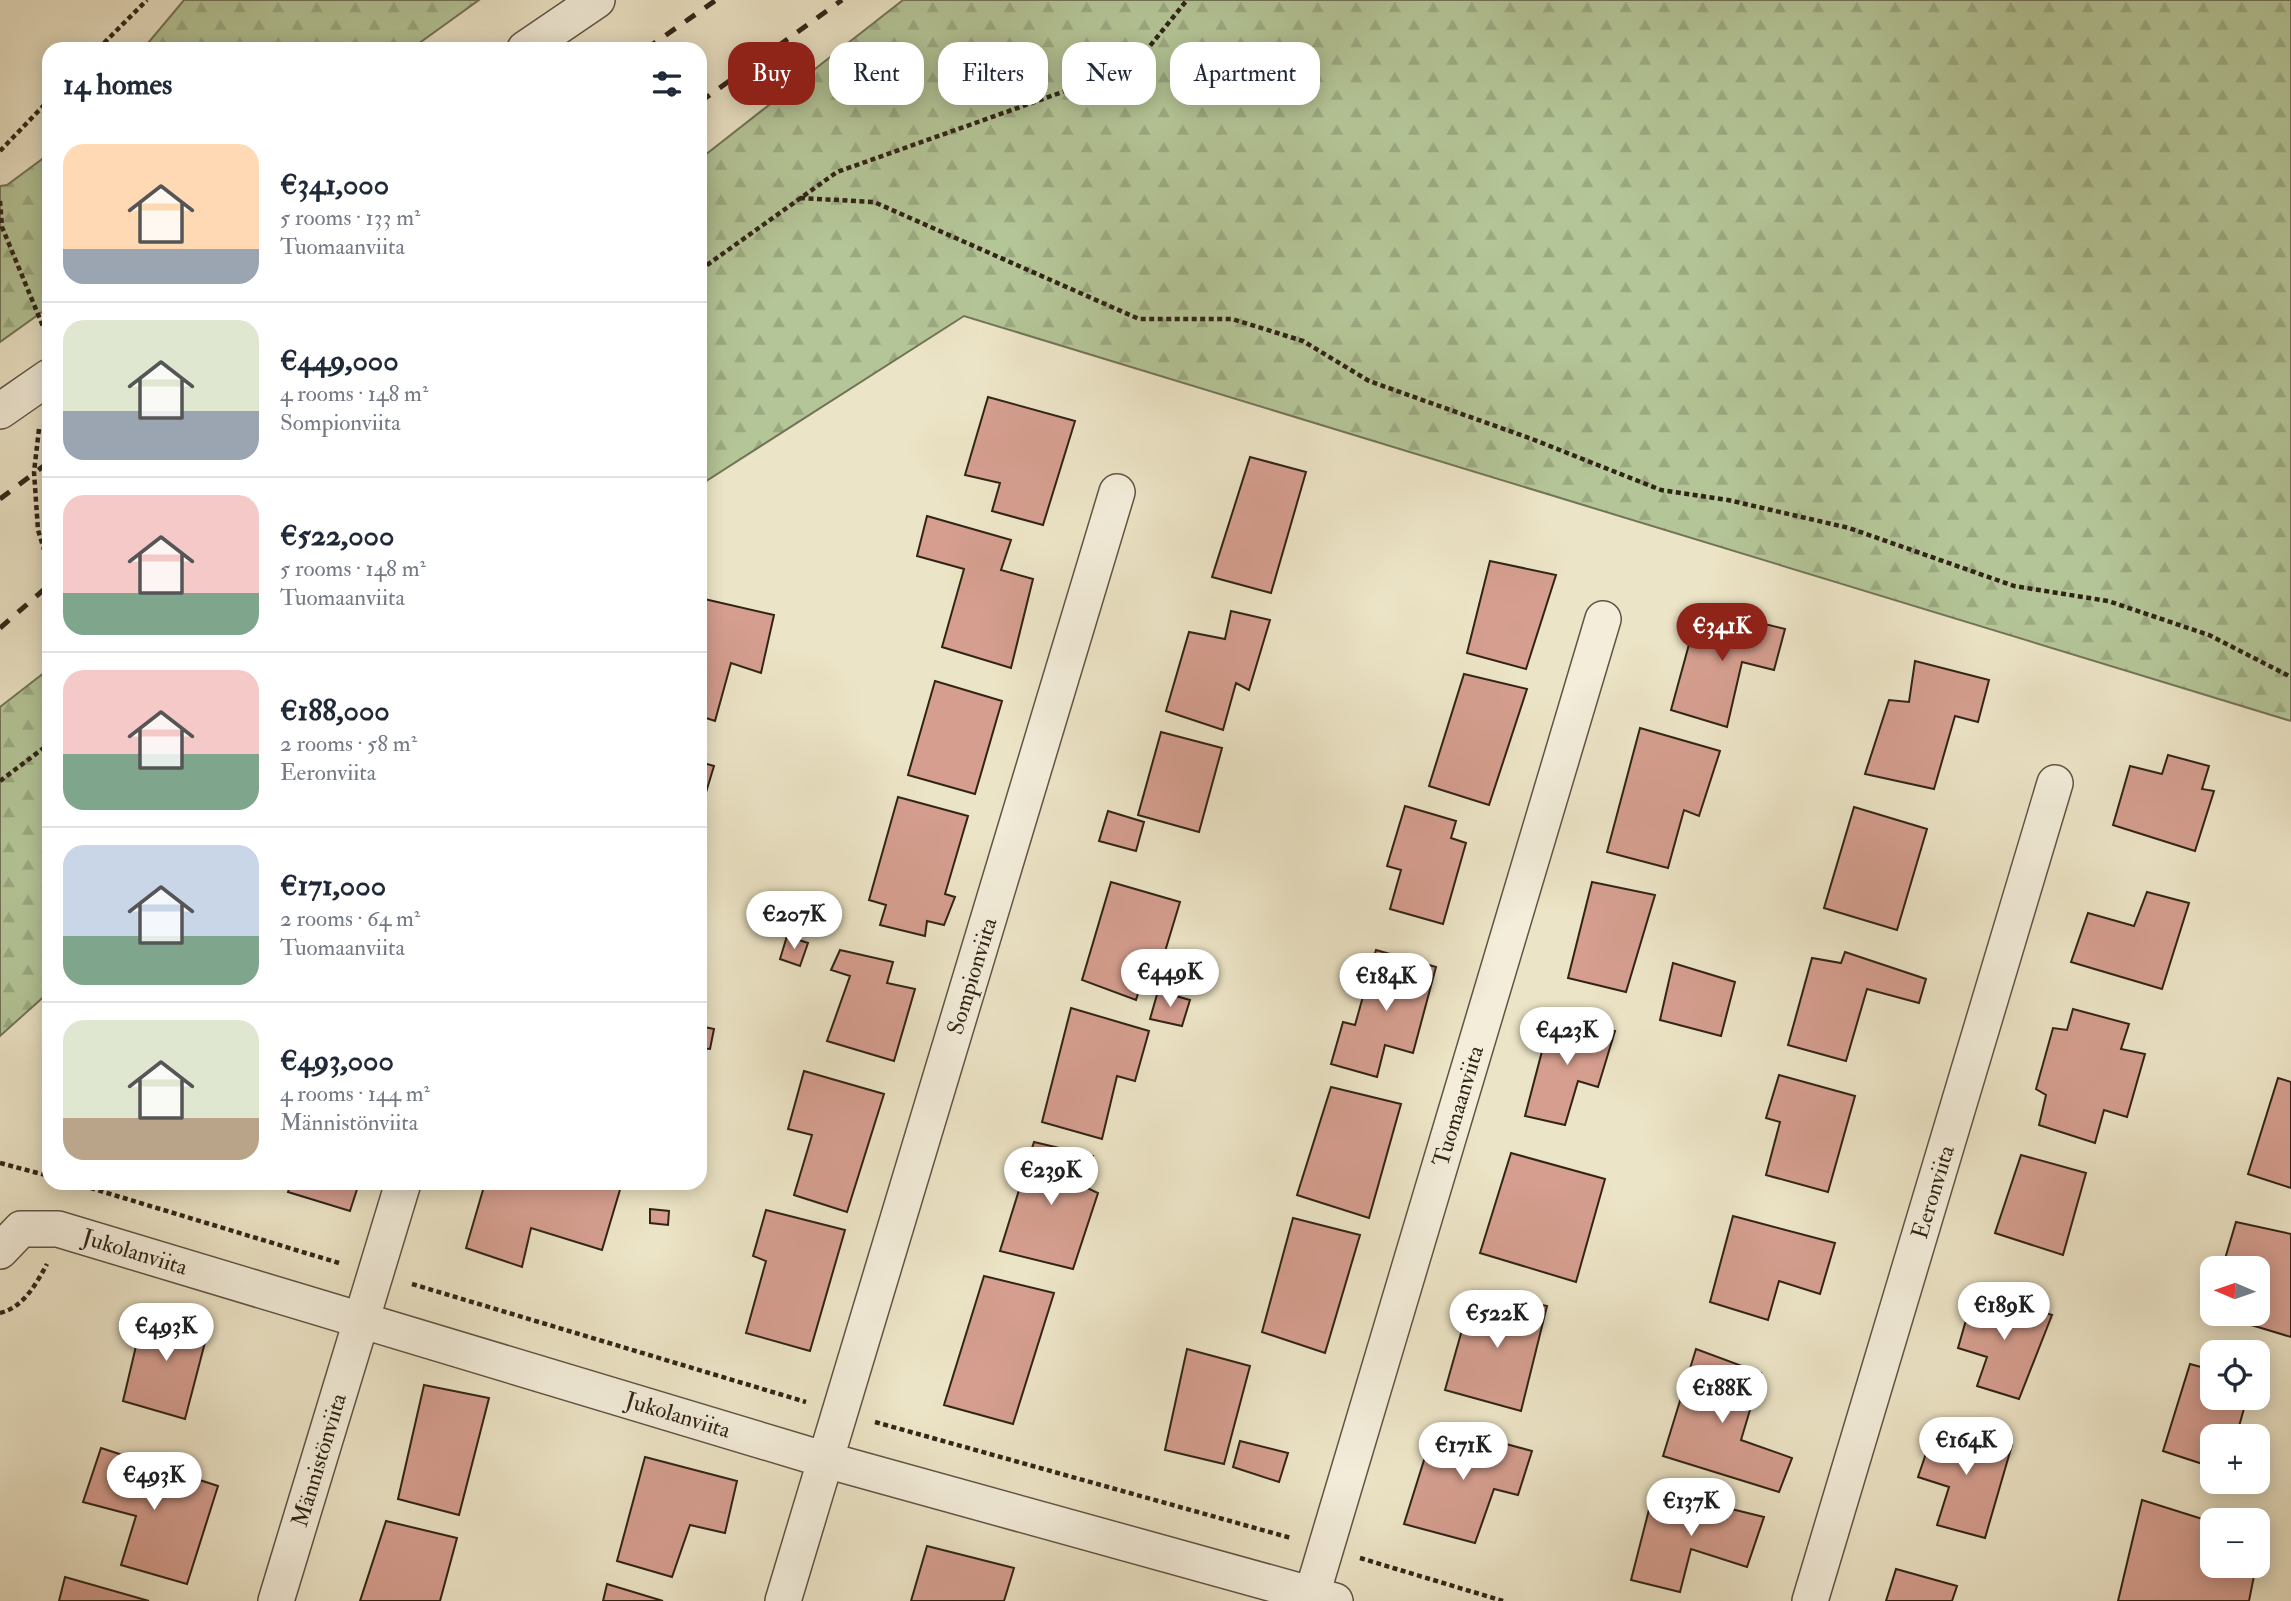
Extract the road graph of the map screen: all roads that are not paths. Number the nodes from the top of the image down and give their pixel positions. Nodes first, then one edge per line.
1 (597, 0) edge
2 (535, 42) edge
3 (42, 382) edge
4 (0, 411) edge
5 (1117, 492) dead end
6 (1603, 619) dead end
7 (2055, 783) dead end
8 (401, 1190) edge
9 (11, 1240) edge
10 (362, 1320) junction
11 (826, 1460) junction
12 (1319, 1599) edge
13 (276, 1601) edge
14 (783, 1601) edge
15 (1810, 1601) edge

1 - 2 street
3 - 4 street
5 - 11 street, Sompionviita
6 - 12 street, Tuomaanviita
7 - 15 street, Eeronviita
8 - 10 street, Männistönviita
9 - 10 street, Jukolanviita
10 - 11 street, Jukolanviita
10 - 13 street, Männistönviita
11 - 12 street, Jukolanviita
11 - 14 street, Sompionviita

